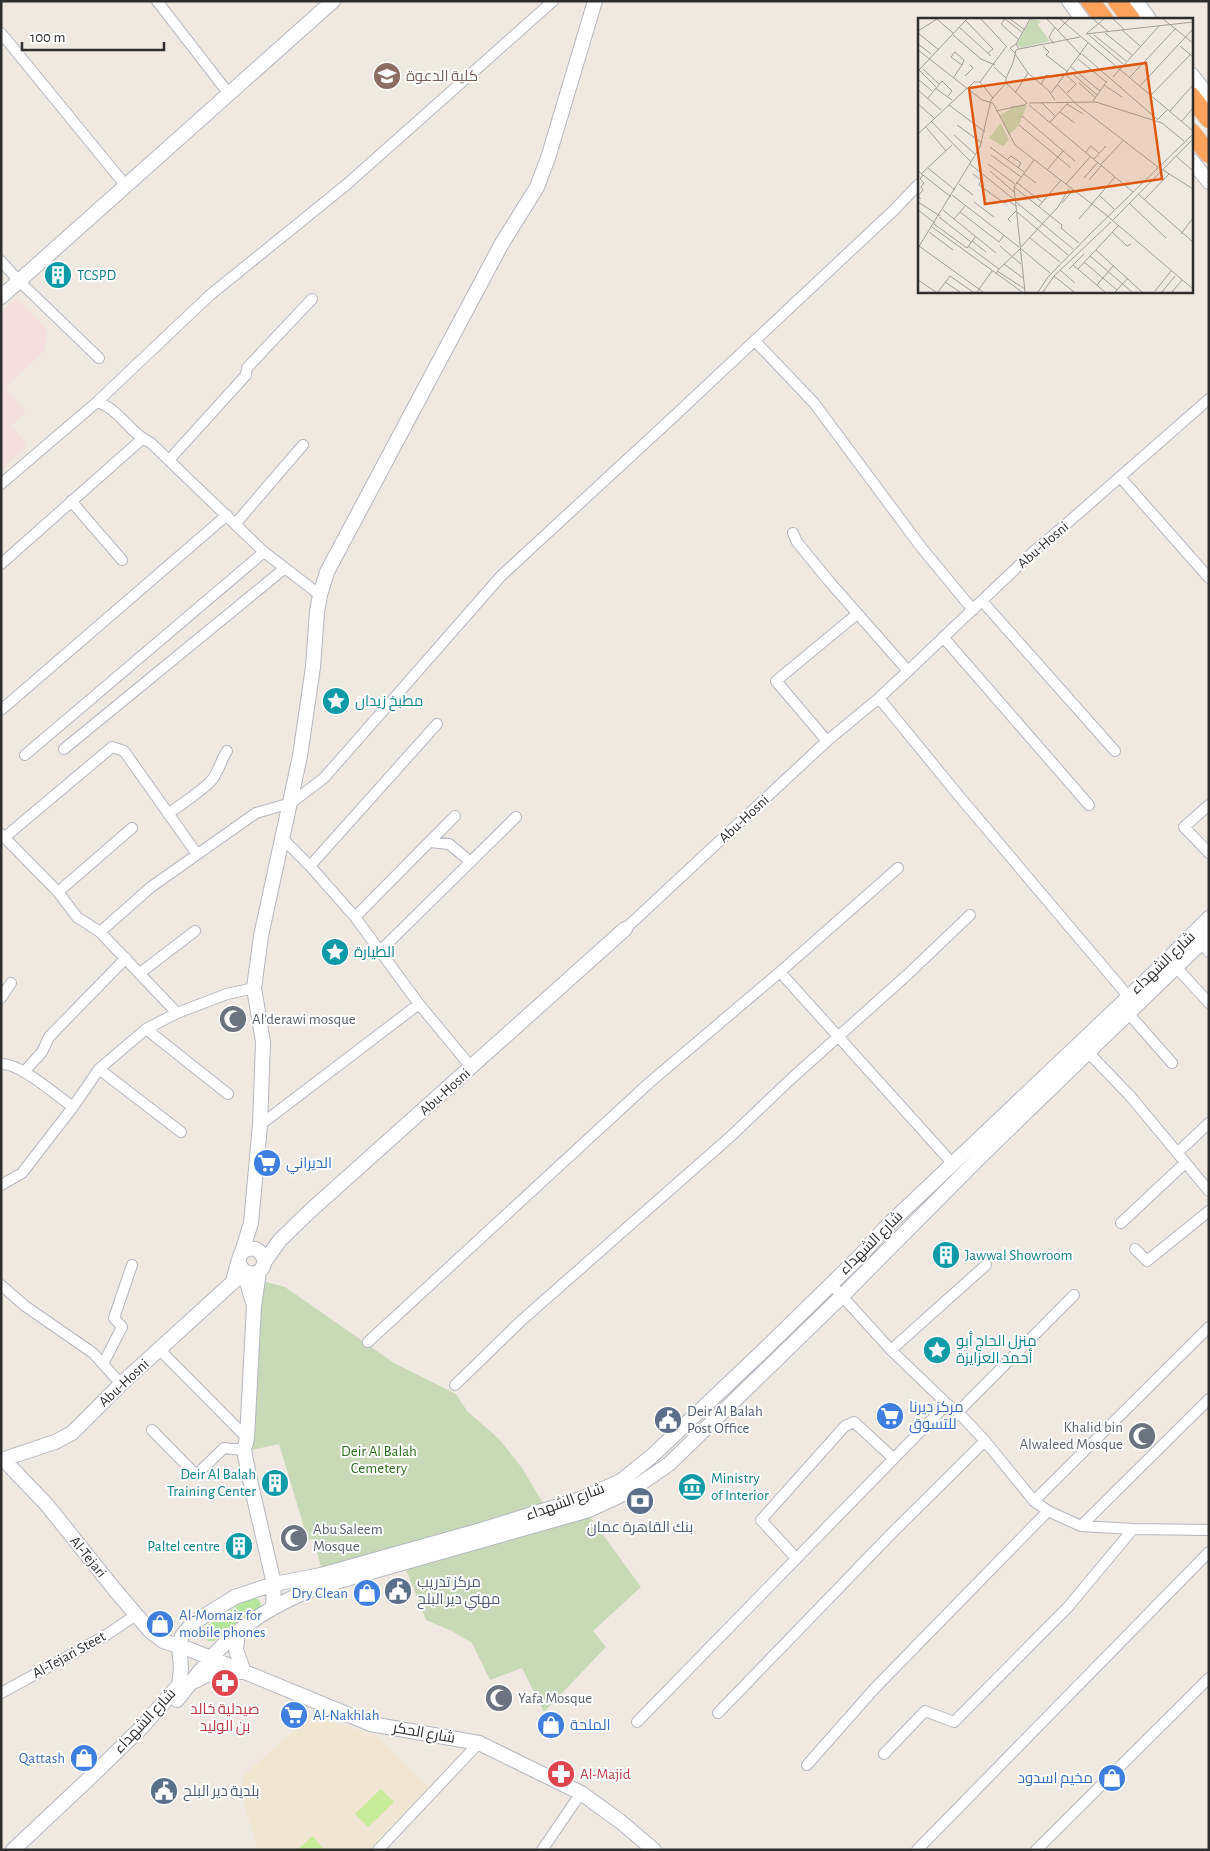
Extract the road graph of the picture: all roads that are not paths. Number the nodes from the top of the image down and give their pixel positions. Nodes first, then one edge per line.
1 (157, 1) edge
2 (333, 1) edge
3 (553, 1) edge
4 (596, 1) edge
5 (1069, 1) edge
6 (1090, 1) edge
7 (1117, 1) edge
8 (1136, 1) edge
9 (1081, 18) edge
10 (1103, 18) edge
11 (1130, 18) edge
12 (1148, 18) edge
13 (1, 33) edge
14 (1192, 75) edge
15 (229, 94) junction
16 (1192, 97) edge
17 (1209, 97) edge
18 (1209, 119) edge
19 (1192, 133) edge
20 (1209, 154) edge
21 (1192, 161) edge
22 (1209, 182) edge
23 (918, 185) edge
24 (126, 186) junction
25 (1, 261) edge
26 (19, 281) junction
27 (1, 297) edge
28 (312, 299) dead end
29 (754, 341) junction
30 (99, 358) dead end
31 (1209, 399) edge
32 (97, 402) junction
33 (142, 439) junction
34 (303, 444) dead end
35 (169, 460) junction
36 (1120, 477) junction
37 (1, 484) edge
38 (71, 501) junction
39 (227, 515) junction
40 (236, 523) junction
41 (793, 533) dead end
42 (264, 552) junction
43 (122, 560) dead end
44 (1, 564) edge
45 (285, 568) junction
46 (1209, 578) edge
47 (320, 595) junction
48 (982, 601) junction
49 (973, 610) junction
50 (858, 614) junction
51 (943, 638) junction
52 (908, 671) junction
53 (879, 698) junction
54 (1, 710) edge
55 (437, 724) dead end
56 (827, 741) junction
57 (64, 749) dead end
58 (228, 751) dead end
59 (1115, 751) dead end
60 (25, 755) dead end
61 (291, 803) junction
62 (1089, 805) dead end
63 (1209, 805) edge
64 (168, 814) junction
65 (455, 816) dead end
66 (516, 817) dead end
67 (132, 828) dead end
68 (3, 835) edge
69 (282, 838) junction
70 (430, 842) junction
71 (1209, 853) edge
72 (197, 854) junction
73 (471, 862) junction
74 (310, 866) junction
75 (898, 868) dead end
76 (58, 892) junction
77 (970, 916) dead end
78 (355, 917) junction
79 (1209, 918) edge
80 (626, 929) joint
81 (195, 931) dead end
82 (100, 932) junction
83 (1203, 941) edge
84 (380, 951) junction
85 (126, 958) junction
86 (1176, 967) junction
87 (780, 972) junction
88 (140, 973) junction
89 (11, 984) dead end
90 (254, 988) junction
91 (1128, 996) junction
92 (1, 998) edge
93 (1209, 1003) edge
94 (419, 1004) junction
95 (177, 1013) junction
96 (1128, 1013) junction
97 (146, 1029) junction
98 (839, 1037) junction
99 (1084, 1048) junction
100 (1172, 1063) dead end
101 (3, 1065) edge
102 (472, 1068) junction
103 (99, 1069) junction
104 (24, 1072) junction
105 (228, 1094) dead end
106 (73, 1107) junction
107 (1209, 1123) edge
108 (260, 1125) junction
109 (181, 1132) dead end
110 (1177, 1153) junction
111 (1185, 1163) junction
112 (953, 1164) junction
113 (1, 1185) edge
114 (1209, 1191) edge
115 (1209, 1211) edge
116 (251, 1223) junction
117 (1121, 1223) dead end
118 (1135, 1249) dead end
119 (260, 1261) junction
120 (242, 1263) junction
121 (132, 1265) dead end
122 (986, 1265) dead end
123 (831, 1284) junction
124 (1, 1285) edge
125 (1074, 1295) dead end
126 (842, 1296) junction
127 (254, 1306) junction
128 (1209, 1327) edge
129 (368, 1342) dead end
130 (160, 1350) junction
131 (891, 1350) junction
132 (103, 1364) junction
133 (121, 1384) junction
134 (455, 1386) dead end
135 (1209, 1399) edge
136 (947, 1404) junction
137 (958, 1412) junction
138 (152, 1430) dead end
139 (985, 1441) junction
140 (246, 1444) junction
141 (893, 1458) junction
142 (2, 1460) edge
143 (1034, 1501) junction
144 (1048, 1511) junction
145 (1081, 1526) junction
146 (1133, 1529) junction
147 (1209, 1530) edge
148 (1209, 1552) edge
149 (796, 1558) junction
150 (274, 1584) junction
151 (273, 1607) junction
152 (136, 1615) junction
153 (238, 1633) junction
154 (179, 1646) junction
155 (211, 1658) junction
156 (244, 1672) junction
157 (1209, 1678) edge
158 (188, 1686) junction
159 (1, 1693) edge
160 (718, 1713) dead end
161 (637, 1722) dead end
162 (479, 1743) junction
163 (884, 1754) dead end
164 (806, 1765) dead end
165 (581, 1793) junction
166 (13, 1850) edge
167 (25, 1850) edge
168 (378, 1850) edge
169 (542, 1850) edge
170 (654, 1850) edge
171 (917, 1850) edge
172 (1036, 1850) edge

1 - 15 street
2 - 15 street
3 - 32 street
4 - 47 street
5 - 9 street
6 - 10 highway
7 - 11 highway
8 - 12 street
13 - 24 street
14 - 17 street
15 - 24 street
16 - 18 highway
19 - 20 highway
21 - 22 street
23 - 29 street
24 - 26 street
25 - 26 street
26 - 27 street
26 - 30 street
28 - 35 street
29 - 49 street
29 - 61 street
31 - 36 street, Abu-Hosni
32 - 33 street
32 - 37 street
33 - 35 street
33 - 38 street
34 - 40 street
35 - 39 street
36 - 46 street
36 - 48 street, Abu-Hosni
38 - 43 street
38 - 44 street
39 - 40 street
39 - 54 street
40 - 42 street
41 - 50 street
42 - 45 street
42 - 60 street
45 - 47 street
45 - 57 street
47 - 61 street
48 - 49 street, Abu-Hosni
48 - 59 street
49 - 51 street, Abu-Hosni
50 - 52 street
50 - 56 street
51 - 52 street, Abu-Hosni
51 - 62 street
52 - 53 street, Abu-Hosni
53 - 56 street, Abu-Hosni
53 - 91 street
55 - 74 street
56 - 80 street, Abu-Hosni
58 - 64 street
61 - 69 street
61 - 72 street
63 - 71 street
64 - 68 street
64 - 72 street
65 - 70 street
66 - 73 street
67 - 76 street
68 - 76 street
69 - 74 street
69 - 90 street
70 - 73 street
70 - 78 street
72 - 82 street
73 - 84 street
74 - 78 street
75 - 87 street
76 - 82 street
77 - 98 street
78 - 84 street
79 - 83 street, شارع الشهداء
80 - 102 street, Abu-Hosni
81 - 88 street
82 - 85 street
83 - 86 street, شارع الشهداء
83 - 91 street, شارع الشهداء
84 - 94 street
85 - 88 street
85 - 104 street
86 - 93 street
86 - 96 street, شارع الشهداء
87 - 98 street
87 - 129 street
88 - 95 street
89 - 92 street
90 - 95 street
90 - 108 street
91 - 99 street, شارع الشهداء
94 - 102 street
94 - 108 street
95 - 97 street
96 - 99 street, شارع الشهداء
96 - 100 street
97 - 103 street
97 - 105 street
98 - 112 street
98 - 134 street
99 - 110 street
99 - 112 street, شارع الشهداء
99 - 126 street, شارع الشهداء
101 - 104 street
102 - 119 street, Abu-Hosni
103 - 106 street
103 - 109 street
104 - 106 street
106 - 113 street
107 - 110 street
108 - 116 street
110 - 111 street
111 - 114 street
111 - 117 street
112 - 123 street, شارع الشهداء
115 - 118 street
116 - 119 street
116 - 120 street
119 - 120 street
119 - 120 street
119 - 127 street
120 - 127 street
120 - 130 street, Abu-Hosni
121 - 132 street
122 - 131 street
123 - 126 street
123 - 150 street, شارع الشهداء
124 - 132 street
125 - 137 street
126 - 131 street
126 - 151 street, شارع الشهداء
127 - 140 street
128 - 143 street
130 - 133 street, Abu-Hosni
130 - 140 street
131 - 136 street
132 - 133 street
133 - 142 street, Abu-Hosni
135 - 145 street
136 - 137 street
136 - 141 street
137 - 139 street
138 - 140 street
139 - 143 street
139 - 160 street
140 - 150 street
141 - 149 street
141 - 149 street
142 - 152 street, Al-Tejari
143 - 144 street
144 - 145 street
144 - 164 street
145 - 146 street
146 - 147 street
146 - 163 street
148 - 171 street
149 - 161 street
150 - 151 street
150 - 154 street, شارع الشهداء
151 - 153 street, شارع الشهداء
152 - 154 street, Al-Tejari
152 - 159 street, Al-Tejari Steet
153 - 155 street, شارع الشهداء
153 - 156 street
154 - 155 street, شارع الحكر
154 - 166 street, شارع الشهداء
155 - 156 street, شارع الحكر
155 - 158 street, شارع الشهداء
156 - 158 street
156 - 162 street, شارع الحكر
157 - 172 street
158 - 167 street, شارع الشهداء
162 - 165 street, شارع الحكر
162 - 168 street
165 - 169 street
165 - 170 street, شارع الحكر

